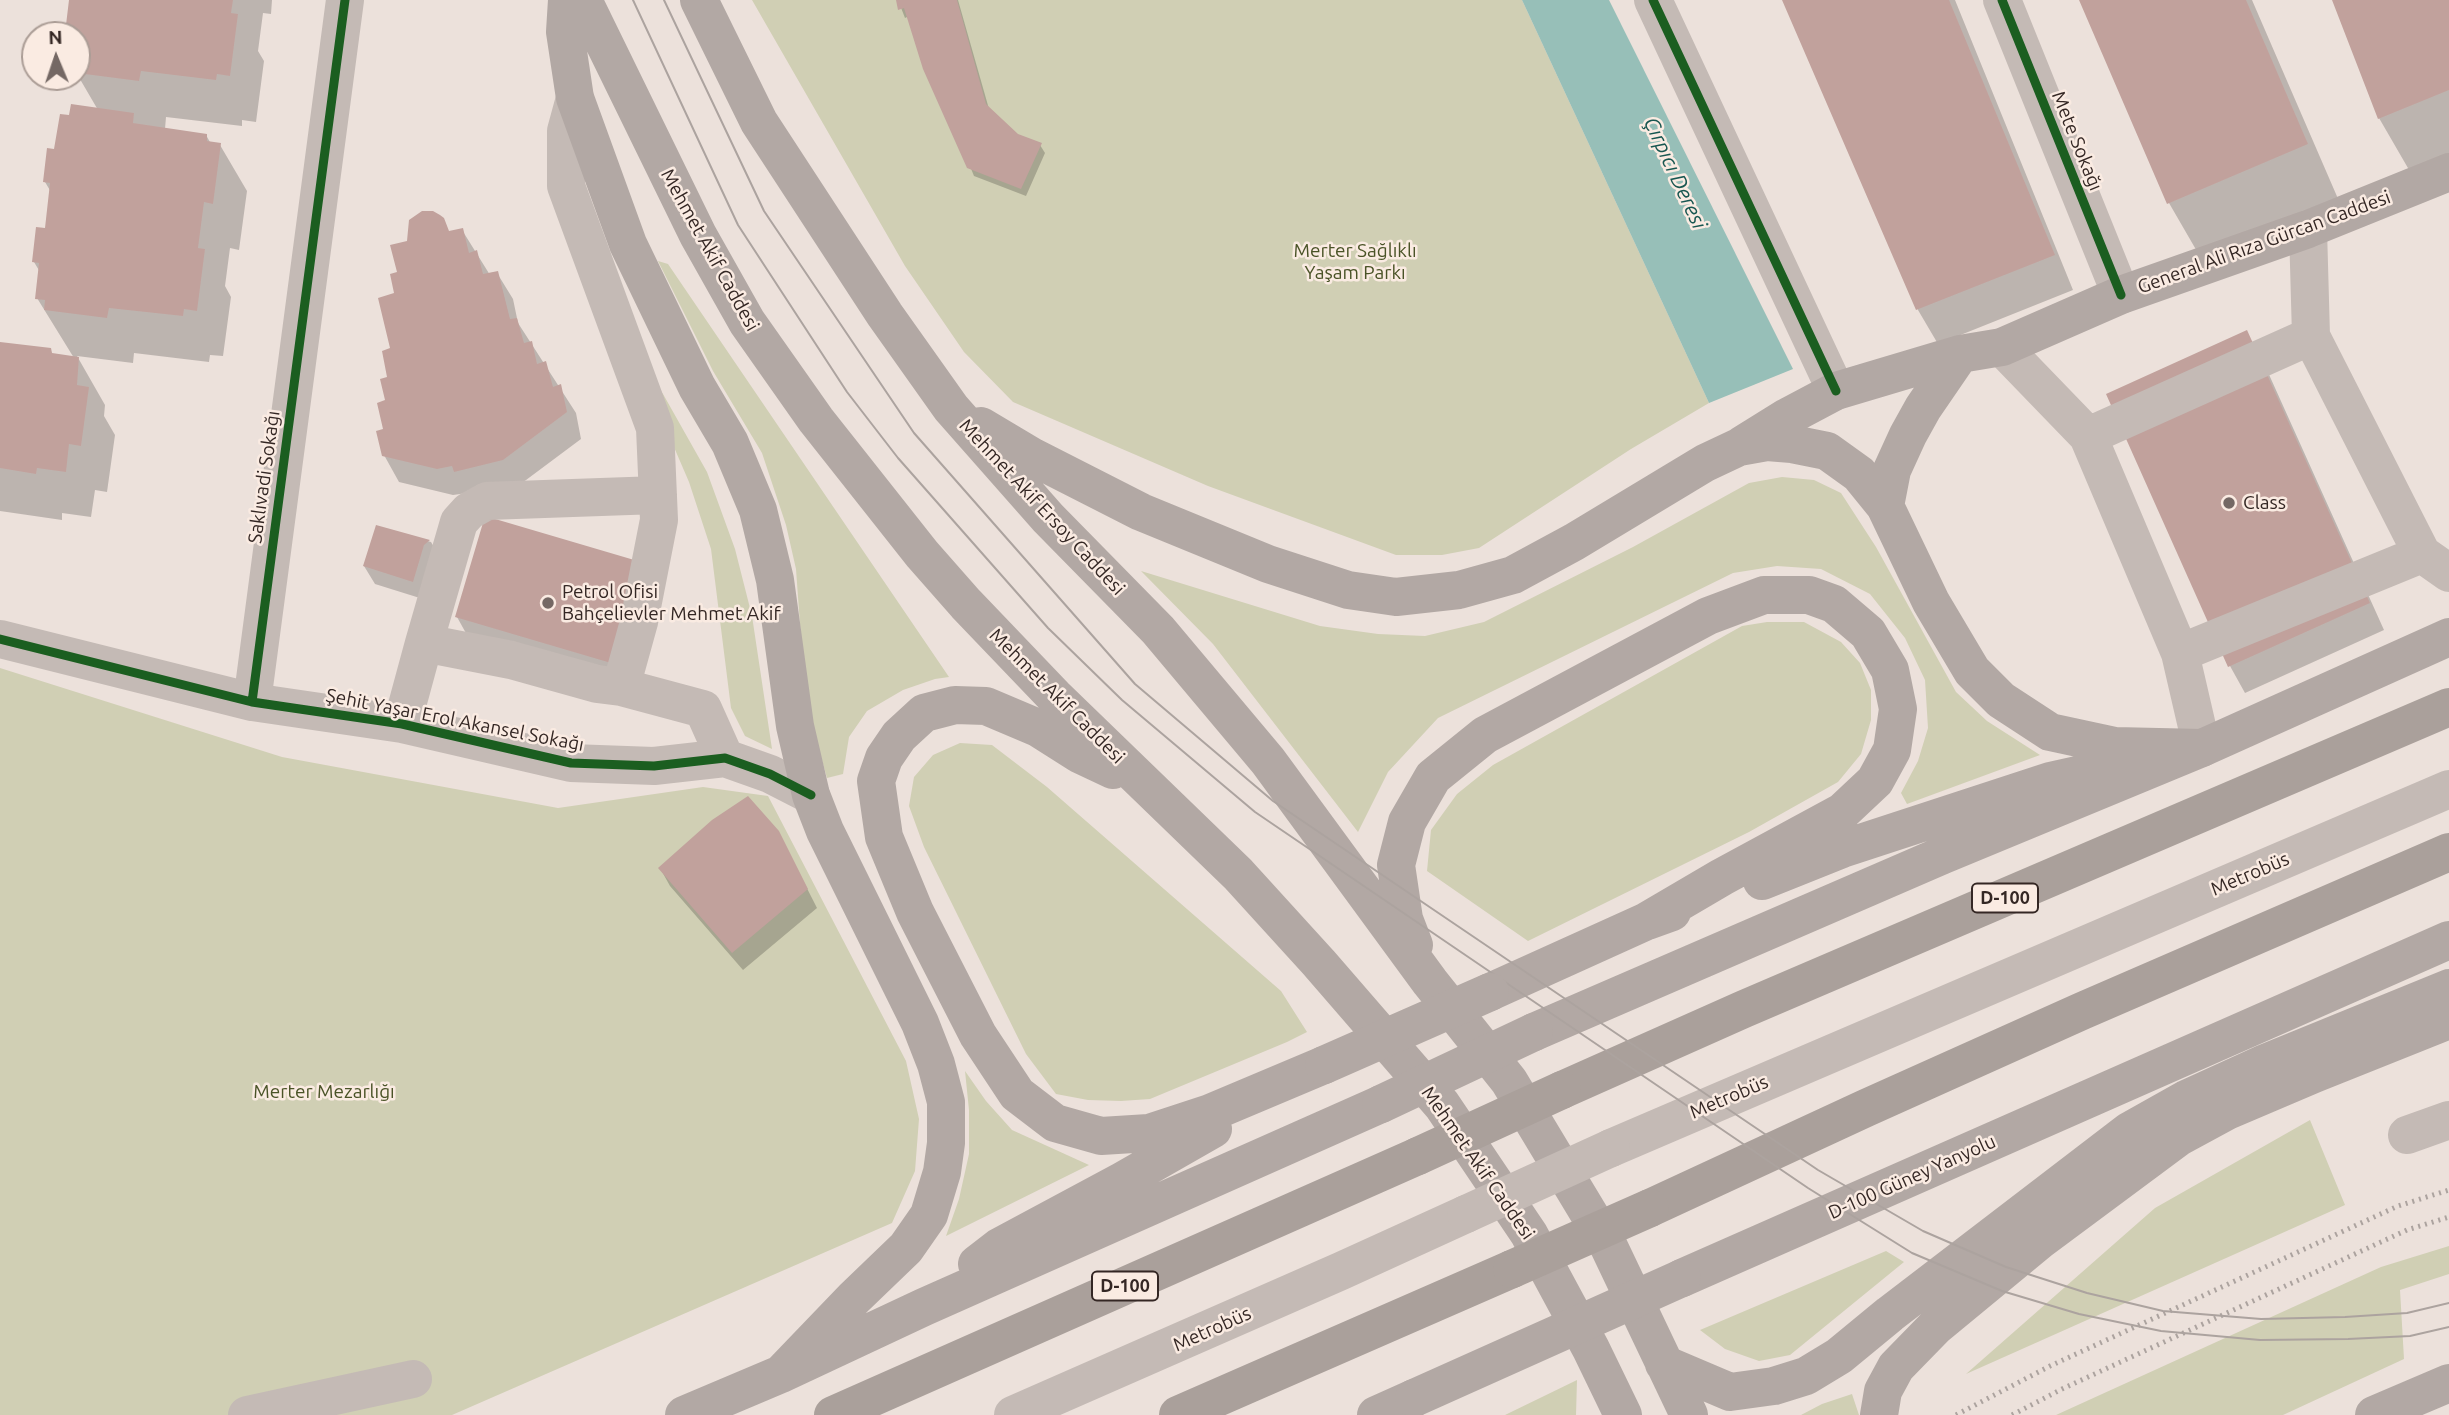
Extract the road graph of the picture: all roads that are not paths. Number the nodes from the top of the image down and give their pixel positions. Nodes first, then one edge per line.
1 (345, 0) edge
2 (567, 0) edge
3 (583, 0) edge
4 (699, 0) edge
5 (1653, 0) edge
6 (2002, 0) edge
7 (575, 98) junction
8 (2449, 172) edge
9 (2308, 229) junction
10 (2121, 295) junction
11 (2311, 336) junction
12 (2002, 348) junction
13 (1960, 354) junction
14 (1836, 391) junction
15 (951, 408) junction
16 (2088, 436) junction
17 (1739, 447) junction
18 (658, 495) junction
19 (1885, 506) junction
20 (2435, 563) edge
21 (2449, 637) edge
22 (0, 639) edge
23 (424, 643) junction
24 (2180, 653) junction
25 (621, 687) junction
26 (252, 702) junction
27 (2449, 707) edge
28 (402, 724) junction
29 (2202, 748) junction
30 (725, 758) junction
31 (1149, 787) junction
32 (2449, 789) edge
33 (811, 795) junction
34 (2449, 852) edge
35 (1647, 921) junction
36 (2449, 940) edge
37 (1430, 982) junction
38 (2449, 988) edge
39 (2449, 1020) edge
40 (1324, 1065) junction
41 (2449, 1121) edge
42 (2407, 1135) dead end
43 (924, 1307) junction
44 (1591, 1349) junction
45 (1664, 1364) junction
46 (781, 1374) junction
47 (413, 1379) dead end
48 (2449, 1383) edge
49 (1401, 1407) edge
50 (247, 1415) edge
51 (684, 1415) edge
52 (833, 1415) edge
53 (1013, 1415) edge
54 (1178, 1415) edge
55 (1376, 1415) edge
56 (1596, 1415) edge
57 (1623, 1415) edge
58 (1689, 1415) edge
59 (1879, 1415) edge
60 (2374, 1415) edge

1 - 26 street, Saklıvadi Sokağı
2 - 7 main road
3 - 31 main road, Mehmet Akif Caddesi
4 - 15 main road, Mehmet Akif Ersoy Caddesi
5 - 14 street
6 - 10 street, Mete Sokağı
7 - 18 street
7 - 33 main road
8 - 9 main road, General Ali Rıza Gürcan Caddesi
9 - 10 main road, General Ali Rıza Gürcan Caddesi
9 - 11 street
10 - 12 main road, General Ali Rıza Gürcan Caddesi
11 - 16 street
11 - 20 street
12 - 13 main road, General Ali Rıza Gürcan Caddesi
12 - 16 street
13 - 14 main road, General Ali Rıza Gürcan Caddesi
13 - 19 main road
14 - 17 main road, General Ali Rıza Gürcan Caddesi
15 - 17 main road
15 - 37 main road, Mehmet Akif Ersoy Caddesi
16 - 24 street
17 - 19 main road
18 - 23 street
18 - 25 street
19 - 29 main road
20 - 24 street
21 - 29 main road
22 - 26 street
23 - 25 street
23 - 28 street
24 - 29 street
25 - 30 street
26 - 28 street, Şehit Yaşar Erol Akansel Sokağı
27 - 52 highway, D-100, bridge
28 - 30 street, Şehit Yaşar Erol Akansel Sokağı
29 - 35 main road
29 - 43 main road, bridge
30 - 33 street, Şehit Yaşar Erol Akansel Sokağı
31 - 40 main road
31 - 44 main road, Mehmet Akif Caddesi
32 - 53 street, Metrobüs, bridge
33 - 46 main road
34 - 54 highway, bridge
35 - 37 main road
35 - 40 main road, bridge
36 - 49 main road, D-100 Güney Yanyolu, bridge
37 - 45 main road
38 - 45 main road
39 - 59 main road
40 - 43 main road
41 - 42 street
43 - 46 main road
44 - 56 main road
44 - 57 main road, Mehmet Akif Caddesi
45 - 58 main road
46 - 51 main road
47 - 50 street
48 - 60 main road
49 - 55 main road, D-100 Güney Yanyolu

